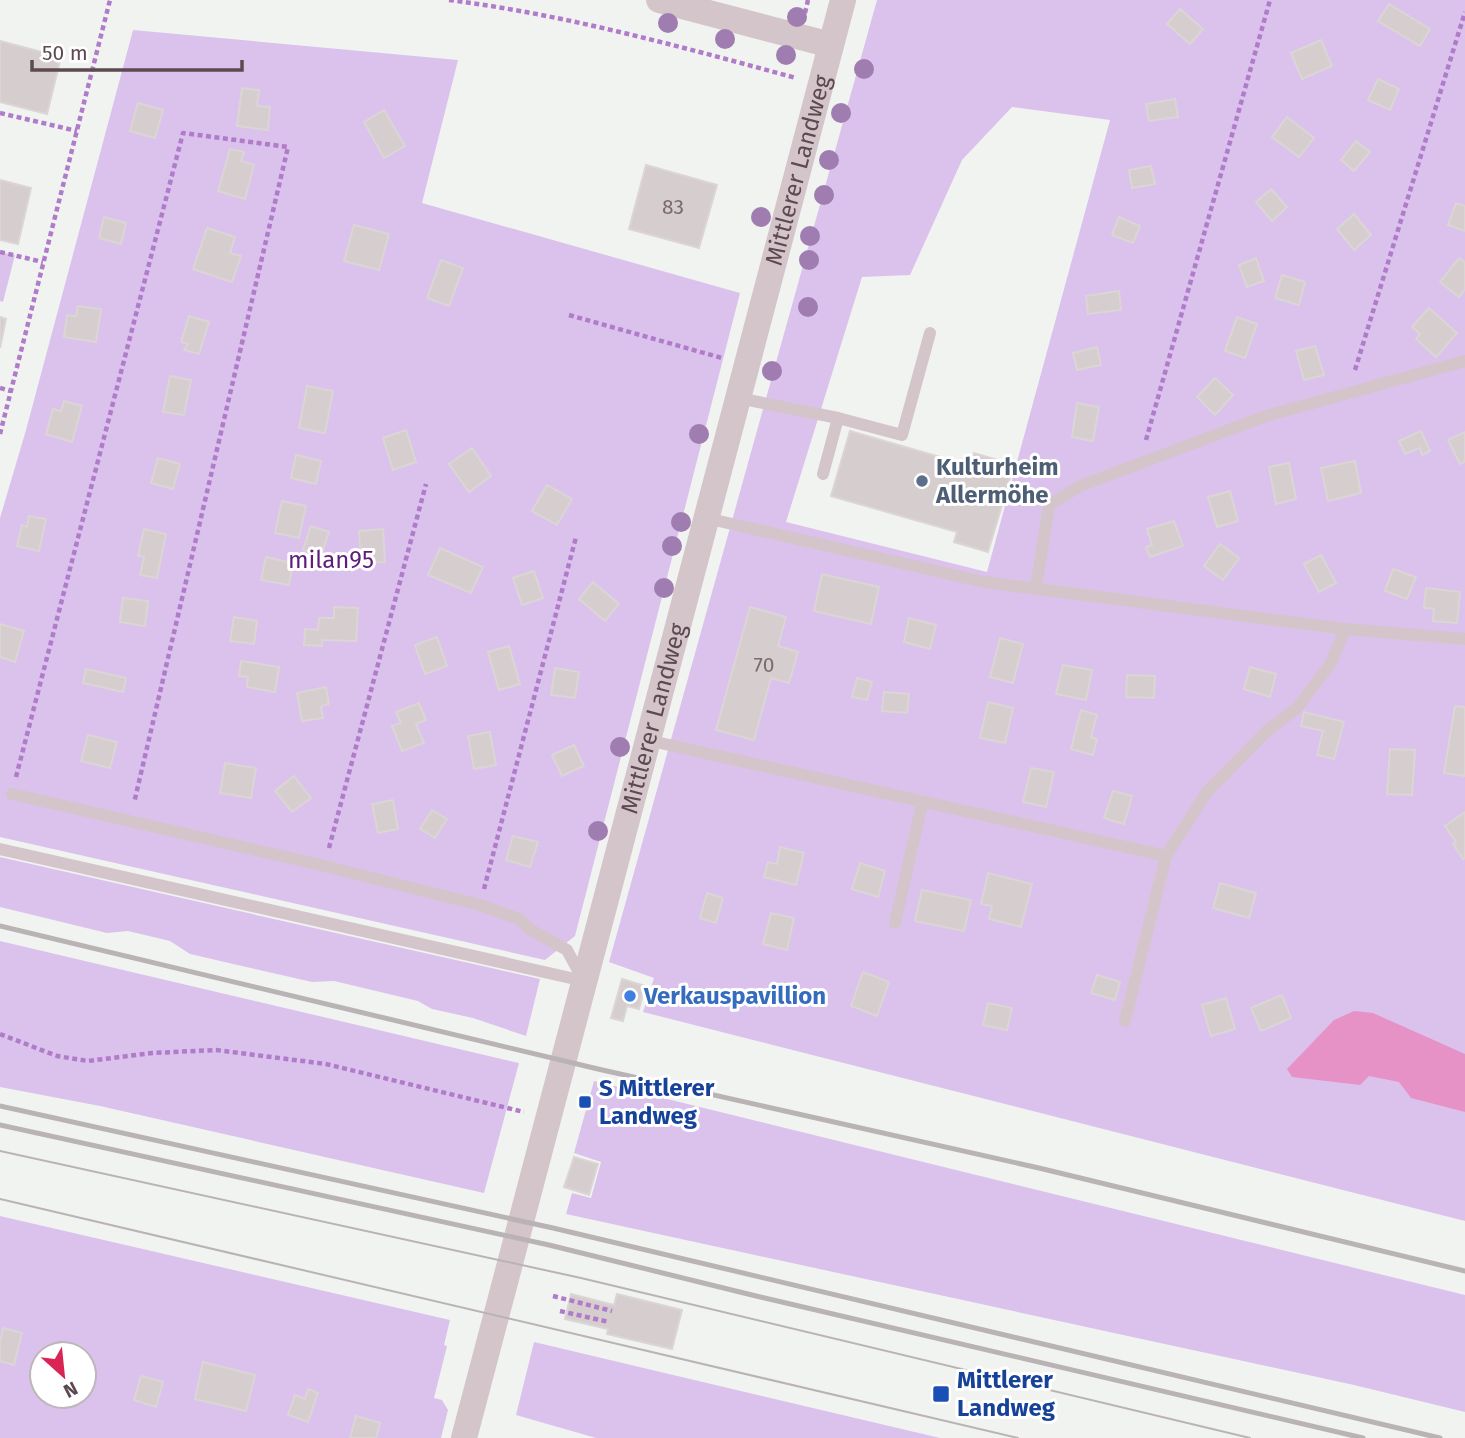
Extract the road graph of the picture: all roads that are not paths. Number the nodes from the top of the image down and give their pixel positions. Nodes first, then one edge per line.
1 (659, 0) edge
2 (843, 0) edge
3 (831, 45) junction
4 (930, 333) dead end
5 (1465, 361) edge
6 (738, 398) junction
7 (838, 418) junction
8 (823, 474) dead end
9 (706, 518) junction
10 (1036, 587) junction
11 (1345, 629) junction
12 (1465, 639) edge
13 (647, 740) junction
14 (12, 794) road end
15 (922, 804) junction
16 (0, 849) edge
17 (1166, 856) junction
18 (895, 923) dead end
19 (584, 981) junction
20 (1125, 1021) dead end
21 (464, 1438) edge

1 - 3 street
2 - 3 street, Mittlerer Landweg
3 - 6 street, Mittlerer Landweg
4 - 7 lane
5 - 10 lane
6 - 7 lane
6 - 9 street, Mittlerer Landweg
7 - 8 lane
9 - 10 lane
9 - 13 street, Mittlerer Landweg
10 - 11 lane
11 - 12 lane
11 - 17 lane
13 - 15 lane
13 - 19 street, Mittlerer Landweg
14 - 19 lane
15 - 17 lane
15 - 18 lane
16 - 19 lane
17 - 20 lane
19 - 21 street, Mittlerer Landweg

